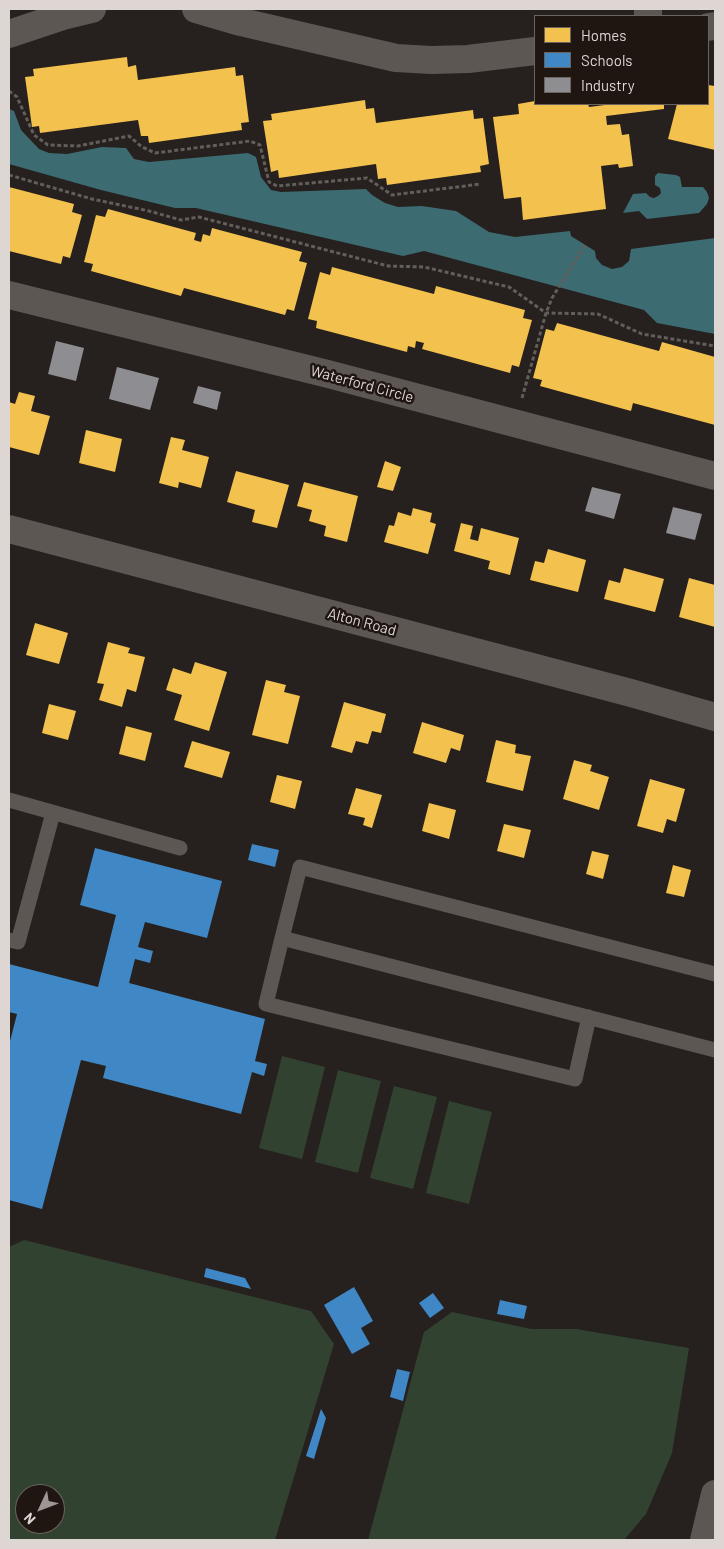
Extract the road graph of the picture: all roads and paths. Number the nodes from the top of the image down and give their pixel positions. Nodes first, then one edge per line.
1 (92, 9) edge
2 (196, 9) edge
3 (9, 34) edge
4 (534, 51) edge
5 (9, 91) edge
6 (9, 175) edge
7 (481, 184) dead end
8 (585, 245) dead end
9 (9, 295) edge
10 (546, 312) junction
11 (715, 346) edge
12 (514, 423) junction
13 (715, 476) edge
14 (9, 529) edge
15 (715, 717) edge
16 (9, 800) edge
17 (53, 813) junction
18 (180, 848) dead end
19 (282, 938) junction
20 (9, 940) edge
21 (715, 974) edge
22 (589, 1017) junction
23 (715, 1050) edge
24 (715, 1499) edge
25 (704, 1540) edge

1 - 3 street
2 - 4 street
5 - 7 path
6 - 10 path
8 - 10 path
9 - 12 street, Waterford Circle
10 - 11 path
10 - 12 path
12 - 13 street, Waterford Circle
14 - 15 street, Alton Road
16 - 17 lane
17 - 18 lane
17 - 20 lane
19 - 21 lane
19 - 22 lane
19 - 22 lane
22 - 23 lane
24 - 25 street

